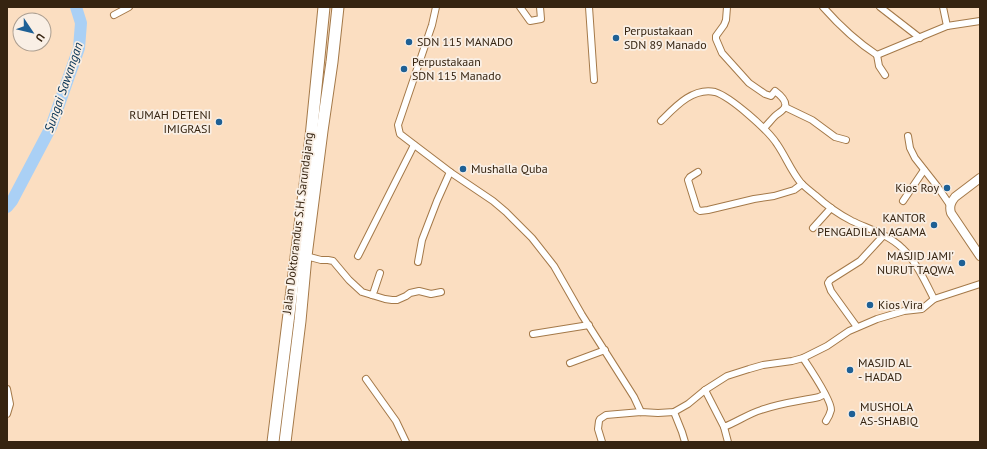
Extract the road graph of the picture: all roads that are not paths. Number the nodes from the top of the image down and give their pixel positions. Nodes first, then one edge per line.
1 (129, 7) edge
2 (324, 7) edge
3 (338, 7) edge
4 (436, 7) edge
5 (520, 7) edge
6 (540, 7) edge
7 (589, 7) edge
8 (727, 7) edge
9 (823, 7) edge
10 (880, 7) edge
11 (943, 7) edge
12 (114, 15) dead end
13 (980, 21) edge
14 (947, 26) junction
15 (920, 38) junction
16 (877, 55) junction
17 (885, 75) dead end
18 (594, 80) dead end
19 (785, 107) junction
20 (661, 121) dead end
21 (764, 128) junction
22 (908, 136) dead end
23 (846, 140) dead end
24 (414, 145) junction
25 (924, 170) junction
26 (450, 172) junction
27 (698, 172) dead end
28 (980, 178) edge
29 (802, 184) junction
30 (903, 201) dead end
31 (950, 205) junction
32 (831, 208) junction
33 (306, 215) junction
34 (813, 228) dead end
35 (883, 236) junction
36 (306, 256) junction
37 (358, 256) dead end
38 (980, 256) edge
39 (418, 262) dead end
40 (380, 273) dead end
41 (980, 284) edge
42 (441, 292) dead end
43 (372, 295) junction
44 (934, 299) junction
45 (589, 325) junction
46 (857, 327) junction
47 (533, 334) dead end
48 (605, 350) junction
49 (803, 358) junction
50 (570, 363) dead end
51 (366, 379) dead end
52 (7, 389) edge
53 (705, 390) junction
54 (824, 393) junction
55 (641, 412) junction
56 (674, 412) junction
57 (7, 414) edge
58 (826, 422) dead end
59 (724, 427) junction
60 (273, 442) edge
61 (285, 442) edge
62 (406, 442) edge
63 (602, 442) edge
64 (685, 442) edge
65 (728, 442) edge

1 - 12 street
2 - 33 highway, Jalan Doktorandus S.H. Sarundajang
3 - 33 highway, Jalan Doktorandus S.H. Sarundajang
4 - 24 street
5 - 6 street
7 - 18 street
8 - 19 street
9 - 16 street
10 - 15 street
11 - 14 street
13 - 14 street
14 - 15 street
15 - 16 street
16 - 17 street
19 - 21 street
19 - 23 street
20 - 21 street
21 - 29 street
22 - 25 street
24 - 26 street
24 - 37 street
25 - 30 street
25 - 31 street
26 - 39 street
26 - 45 street
27 - 29 street
28 - 31 street
29 - 32 street
31 - 38 street
32 - 34 street
32 - 35 street
33 - 36 highway, Jalan Doktorandus S.H. Sarundajang
33 - 60 highway, Jalan Doktorandus S.H. Sarundajang
35 - 44 street
35 - 46 street
36 - 43 street
36 - 61 highway, Jalan Doktorandus S.H. Sarundajang
40 - 43 street
41 - 44 street
42 - 43 street
44 - 46 street
45 - 47 street
45 - 48 street
46 - 49 street
48 - 50 street
48 - 55 street
49 - 53 street
49 - 54 street
51 - 62 street
52 - 57 street
53 - 56 street
53 - 59 street
54 - 58 street
54 - 59 street
55 - 56 street
55 - 63 street
56 - 64 street
59 - 65 street

